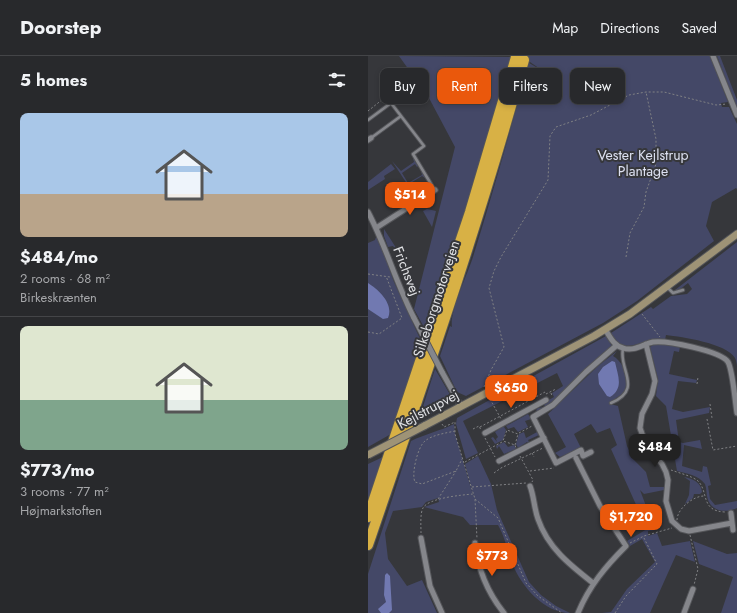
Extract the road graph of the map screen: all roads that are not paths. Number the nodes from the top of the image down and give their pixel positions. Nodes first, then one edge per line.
1 (713, 56) edge
2 (737, 115) edge
3 (401, 116) junction
4 (368, 120) edge
5 (369, 139) edge
6 (435, 190) joint
7 (368, 212) edge
8 (376, 228) junction
9 (737, 234) edge
10 (667, 287) junction
11 (683, 290) dead end
12 (605, 329) junction
13 (646, 344) junction
14 (617, 345) junction
15 (623, 348) junction
16 (546, 400) dead end
17 (611, 403) dead end
18 (461, 406) junction
19 (531, 408) junction
20 (737, 413) edge
21 (536, 415) junction
22 (485, 433) dead end
23 (544, 438) junction
24 (591, 452) dead end
25 (368, 455) edge
26 (576, 458) dead end
27 (498, 462) road end
28 (530, 486) road end
29 (729, 513) road end
30 (368, 518) edge
31 (732, 523) junction
32 (733, 530) dead end
33 (421, 538) road end
34 (369, 543) edge
35 (476, 543) road end
36 (593, 583) junction
37 (692, 589) road end
38 (442, 613) edge
39 (504, 613) edge
40 (578, 613) edge
41 (684, 613) edge

1 - 2 street
3 - 4 lane
3 - 5 lane
3 - 6 lane
6 - 8 street
7 - 8 street, Frichsvej
8 - 18 street, Frichsvej, bridge
9 - 10 street, Kejlstrupvej
10 - 11 lane
10 - 12 street, Kejlstrupvej
12 - 14 street
12 - 18 street, Kejlstrupvej
13 - 15 street
13 - 20 street
13 - 31 street
14 - 15 street
14 - 21 street
15 - 17 lane
16 - 19 street
18 - 25 street, Kejlstrupvej, bridge
19 - 21 street
19 - 22 street
21 - 23 street
23 - 24 street
23 - 27 street
26 - 36 street
28 - 36 street
29 - 31 street
30 - 34 highway, Silkeborgmotorvejen
31 - 32 street
33 - 38 street
35 - 39 street
36 - 40 street
37 - 41 street

